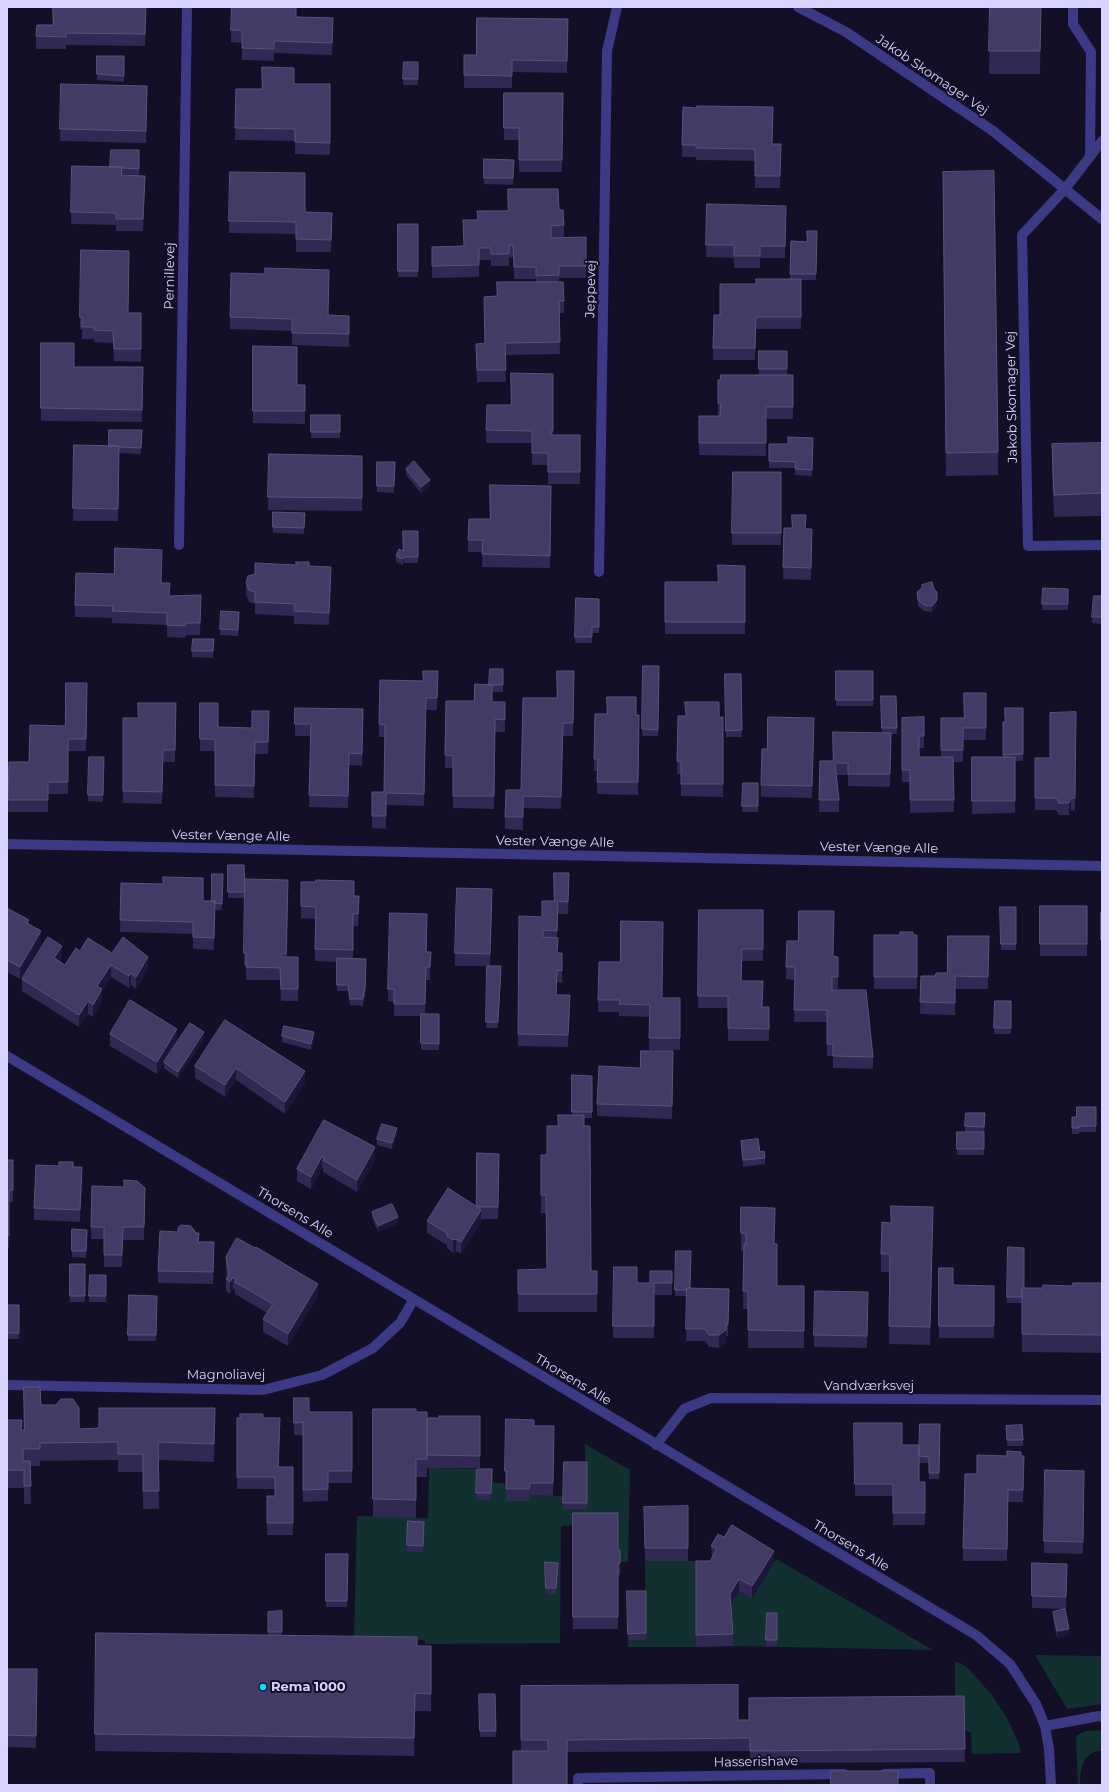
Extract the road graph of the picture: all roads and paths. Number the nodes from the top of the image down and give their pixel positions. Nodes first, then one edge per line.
1 (187, 7) edge
2 (617, 7) edge
3 (798, 7) edge
4 (1073, 7) edge
5 (1102, 141) edge
6 (1090, 156) junction
7 (1065, 189) junction
8 (1102, 219) edge
9 (179, 545) dead end
10 (1102, 545) edge
11 (599, 572) dead end
12 (7, 844) edge
13 (1102, 866) edge
14 (7, 1056) edge
15 (414, 1299) junction
16 (7, 1385) edge
17 (1102, 1400) edge
18 (656, 1445) junction
19 (1102, 1717) edge
20 (1045, 1726) junction
21 (852, 1774) edge
22 (875, 1774) edge
23 (578, 1785) edge
24 (930, 1785) edge
25 (1051, 1785) edge

1 - 9 street, Pernillevej
2 - 11 street, Jeppevej
3 - 7 street, Jakob Skomager Vej
4 - 6 street
5 - 6 street, Jakob Skomager Vej
6 - 7 street, Jakob Skomager Vej
7 - 8 street, Jakob Skomager Vej
7 - 10 street, Jakob Skomager Vej
12 - 13 street, Vester Vænge Alle
14 - 15 street, Thorsens Alle
15 - 16 street, Magnoliavej
15 - 18 street, Thorsens Alle
17 - 18 street, Vandværksvej
18 - 20 street, Thorsens Alle
19 - 20 street
20 - 25 street, Thorsens Alle
21 - 23 street, Hasserishave
22 - 24 street

